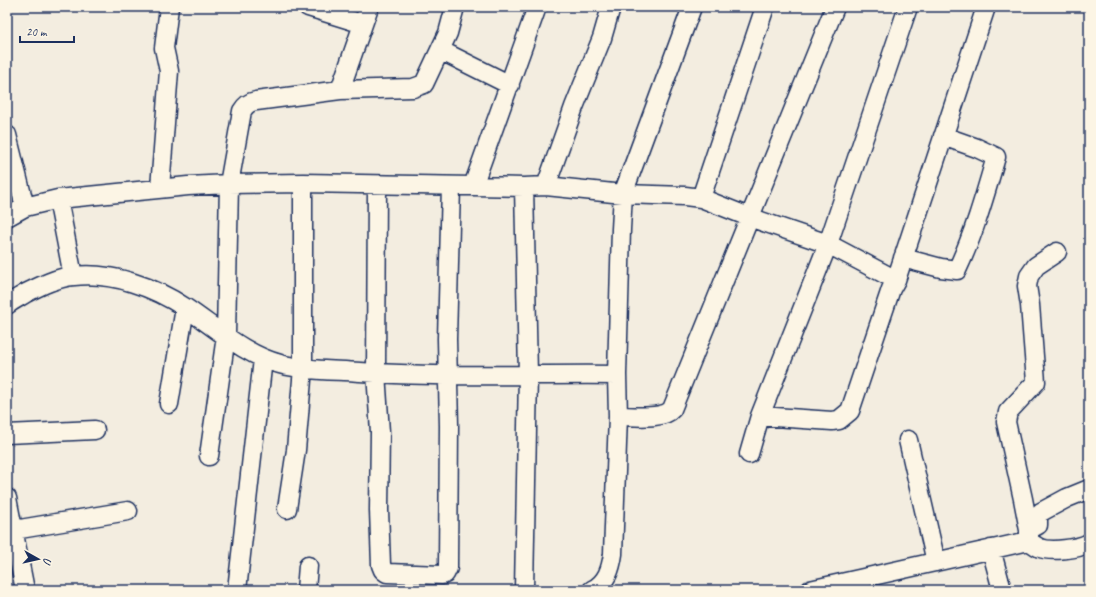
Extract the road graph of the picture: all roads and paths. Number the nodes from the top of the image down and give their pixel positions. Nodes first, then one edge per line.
1 (169, 7) edge
2 (308, 7) edge
3 (369, 7) edge
4 (456, 7) edge
5 (537, 7) edge
6 (611, 7) edge
7 (692, 7) edge
8 (765, 7) edge
9 (835, 7) edge
10 (908, 7) edge
11 (986, 7) edge
12 (363, 24) junction
13 (440, 50) junction
14 (510, 85) junction
15 (340, 90) junction
16 (7, 135) edge
17 (943, 136) junction
18 (303, 183) junction
19 (229, 184) junction
20 (377, 185) junction
21 (451, 186) junction
22 (473, 186) junction
23 (546, 186) junction
24 (524, 187) junction
25 (160, 188) junction
26 (623, 194) junction
27 (701, 198) junction
28 (58, 200) junction
29 (25, 207) junction
30 (7, 217) edge
31 (749, 217) junction
32 (828, 244) junction
33 (1057, 252) dead end
34 (903, 258) junction
35 (72, 276) junction
36 (896, 280) junction
37 (7, 305) edge
38 (186, 308) junction
39 (226, 336) junction
40 (263, 359) junction
41 (303, 368) junction
42 (376, 373) junction
43 (528, 374) junction
44 (617, 375) junction
45 (448, 376) junction
46 (169, 404) dead end
47 (618, 416) junction
48 (760, 416) junction
49 (95, 430) dead end
50 (7, 434) edge
51 (908, 440) dead end
52 (749, 454) dead end
53 (209, 456) dead end
54 (1089, 489) edge
55 (7, 498) edge
56 (287, 509) dead end
57 (128, 511) dead end
58 (14, 530) junction
59 (1029, 536) junction
60 (1089, 542) edge
61 (991, 549) junction
62 (936, 562) junction
63 (308, 566) dead end
64 (26, 590) edge
65 (237, 590) edge
66 (306, 590) edge
67 (524, 590) edge
68 (592, 590) edge
69 (810, 590) edge
70 (1002, 590) edge

1 - 25 street
2 - 12 street
3 - 12 street
4 - 13 street
5 - 14 street
6 - 23 street
7 - 26 street
8 - 27 street
9 - 31 street
10 - 32 street
11 - 17 street
12 - 15 street
13 - 14 street
13 - 15 street
14 - 22 street
15 - 19 street
16 - 29 street
17 - 34 street
17 - 34 street
18 - 19 street
18 - 20 street
18 - 41 street
19 - 25 street
19 - 39 street
20 - 21 street
20 - 42 street
21 - 22 street
21 - 45 street
22 - 24 street
23 - 24 street
23 - 26 street
24 - 43 street
25 - 28 street
26 - 27 street
26 - 44 street
27 - 31 street
28 - 29 street
28 - 35 street
29 - 30 street
31 - 32 street
31 - 47 street
32 - 36 street
32 - 48 street
33 - 59 street
34 - 36 street
35 - 37 street
35 - 38 street
36 - 48 street
38 - 39 street
38 - 46 street
39 - 40 street
39 - 53 street
40 - 41 street
40 - 65 street
41 - 42 street
41 - 56 street
42 - 45 street
42 - 45 street
43 - 44 street
43 - 45 street
43 - 67 street
44 - 47 street
47 - 68 street
48 - 52 street
49 - 50 street
51 - 62 street
54 - 59 street
55 - 58 street
57 - 58 street
58 - 64 street
59 - 60 street
59 - 61 street
61 - 62 street
61 - 70 street
62 - 69 street
63 - 66 street

